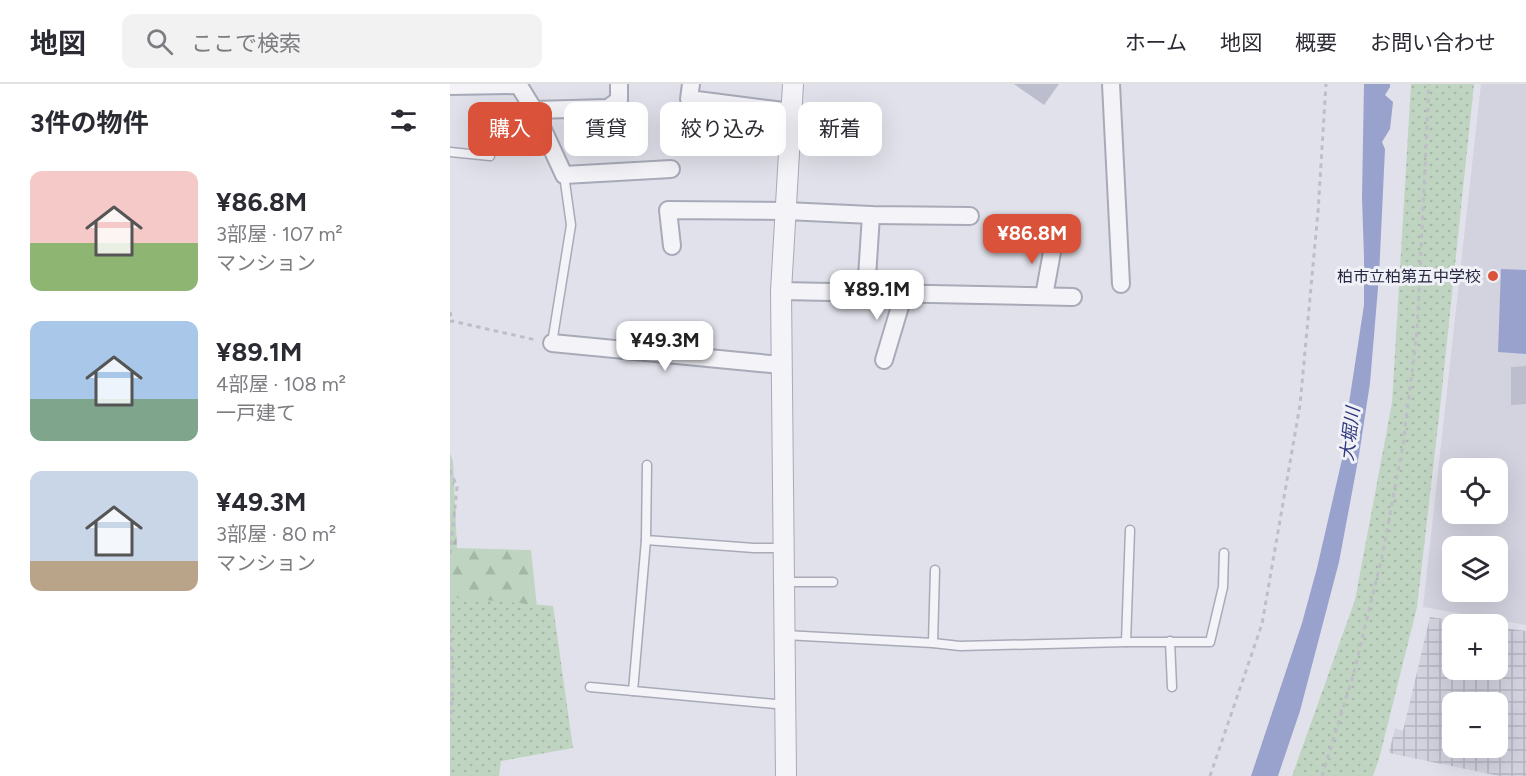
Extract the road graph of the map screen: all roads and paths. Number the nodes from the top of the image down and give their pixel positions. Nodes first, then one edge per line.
1 (619, 84) edge
2 (690, 84) edge
3 (793, 84) edge
4 (1111, 84) edge
5 (1326, 84) edge
6 (1429, 84) edge
7 (518, 85) edge
8 (450, 86) edge
9 (529, 102) edge
10 (552, 110) edge
11 (792, 112) junction
12 (552, 150) edge
13 (450, 152) edge
14 (468, 154) edge
15 (671, 169) dead end
16 (564, 176) junction
17 (786, 211) junction
18 (871, 215) junction
19 (970, 216) dead end
20 (1054, 241) dead end
21 (672, 246) dead end
22 (1121, 284) dead end
23 (781, 291) junction
24 (866, 292) junction
25 (904, 293) junction
26 (1044, 296) junction
27 (1073, 297) dead end
28 (450, 312) edge
29 (451, 322) edge
30 (552, 343) junction
31 (884, 360) dead end
32 (781, 365) junction
33 (647, 465) dead end
34 (450, 470) edge
35 (1130, 530) dead end
36 (646, 540) junction
37 (784, 548) junction
38 (1224, 553) dead end
39 (450, 557) edge
40 (935, 570) dead end
41 (785, 582) junction
42 (833, 582) dead end
43 (450, 628) edge
44 (785, 635) junction
45 (1126, 642) junction
46 (1170, 642) junction
47 (933, 643) junction
48 (590, 687) dead end
49 (1172, 687) dead end
50 (633, 691) junction
51 (786, 705) junction
52 (450, 721) edge
53 (786, 776) edge
54 (1210, 776) edge
55 (1322, 776) edge

1 - 10 street
2 - 11 street
3 - 11 street
4 - 22 street
5 - 54 path
6 - 55 path
7 - 8 street
7 - 9 street
11 - 17 street
12 - 16 street
13 - 14 lane
15 - 16 street
16 - 30 lane
17 - 18 street
17 - 21 street
17 - 23 street
18 - 19 street
18 - 24 street
20 - 26 street
23 - 24 street
23 - 32 street
24 - 25 street
25 - 26 street
25 - 31 street
26 - 27 street
28 - 29 path
29 - 30 path
30 - 32 street
32 - 37 street
33 - 36 lane
34 - 39 path
35 - 45 lane
36 - 37 lane
36 - 50 lane
37 - 41 street
38 - 46 lane
40 - 47 lane
41 - 42 lane
41 - 44 street
43 - 52 path
44 - 47 lane
44 - 51 street
45 - 46 lane
45 - 47 lane
46 - 49 lane
48 - 50 lane
50 - 51 lane
51 - 53 street

